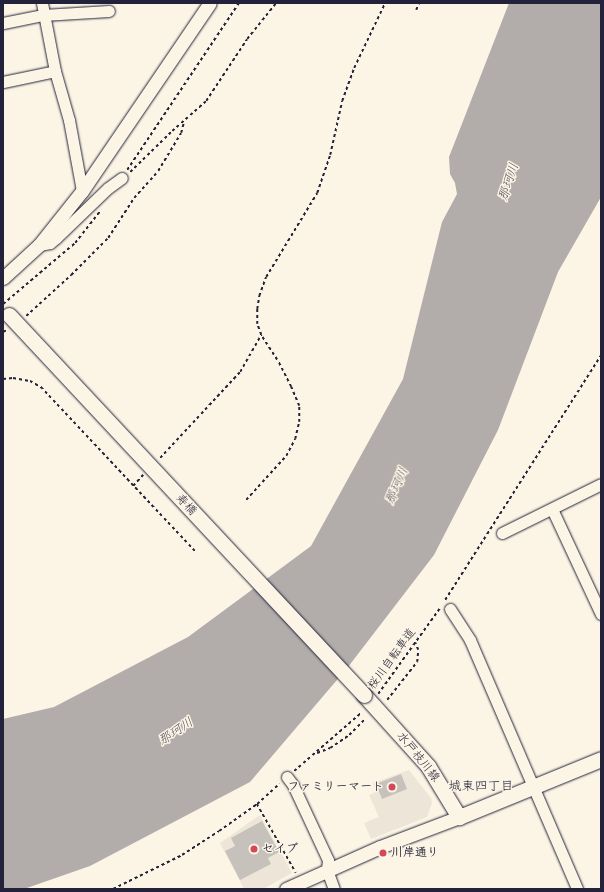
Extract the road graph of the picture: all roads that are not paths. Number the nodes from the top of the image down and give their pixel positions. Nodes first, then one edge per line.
1 (42, 3) edge
2 (210, 3) edge
3 (109, 11) dead end
4 (43, 15) junction
5 (3, 23) edge
6 (55, 71) junction
7 (3, 82) edge
8 (122, 178) road end
9 (82, 191) junction
10 (39, 245) junction
11 (4, 275) edge
12 (6, 315) edge
13 (601, 484) edge
14 (552, 509) junction
15 (502, 533) dead end
16 (450, 609) dead end
17 (601, 614) edge
18 (367, 699) joint
19 (601, 759) edge
20 (287, 777) road end
21 (534, 788) junction
22 (459, 817) junction
23 (327, 870) junction
24 (286, 889) edge
25 (334, 889) edge
26 (575, 889) edge

1 - 4 street
2 - 9 street
3 - 4 street
4 - 5 street
4 - 6 street
6 - 7 street
6 - 9 street
8 - 10 street
9 - 10 street
10 - 11 street
12 - 18 main road, 寿橋, bridge
13 - 14 street
14 - 15 street
14 - 17 street
16 - 21 street
18 - 22 main road, 水戸枝川線
19 - 21 main road
20 - 23 street
21 - 22 main road
21 - 26 street
22 - 23 street
23 - 24 street
23 - 25 street

